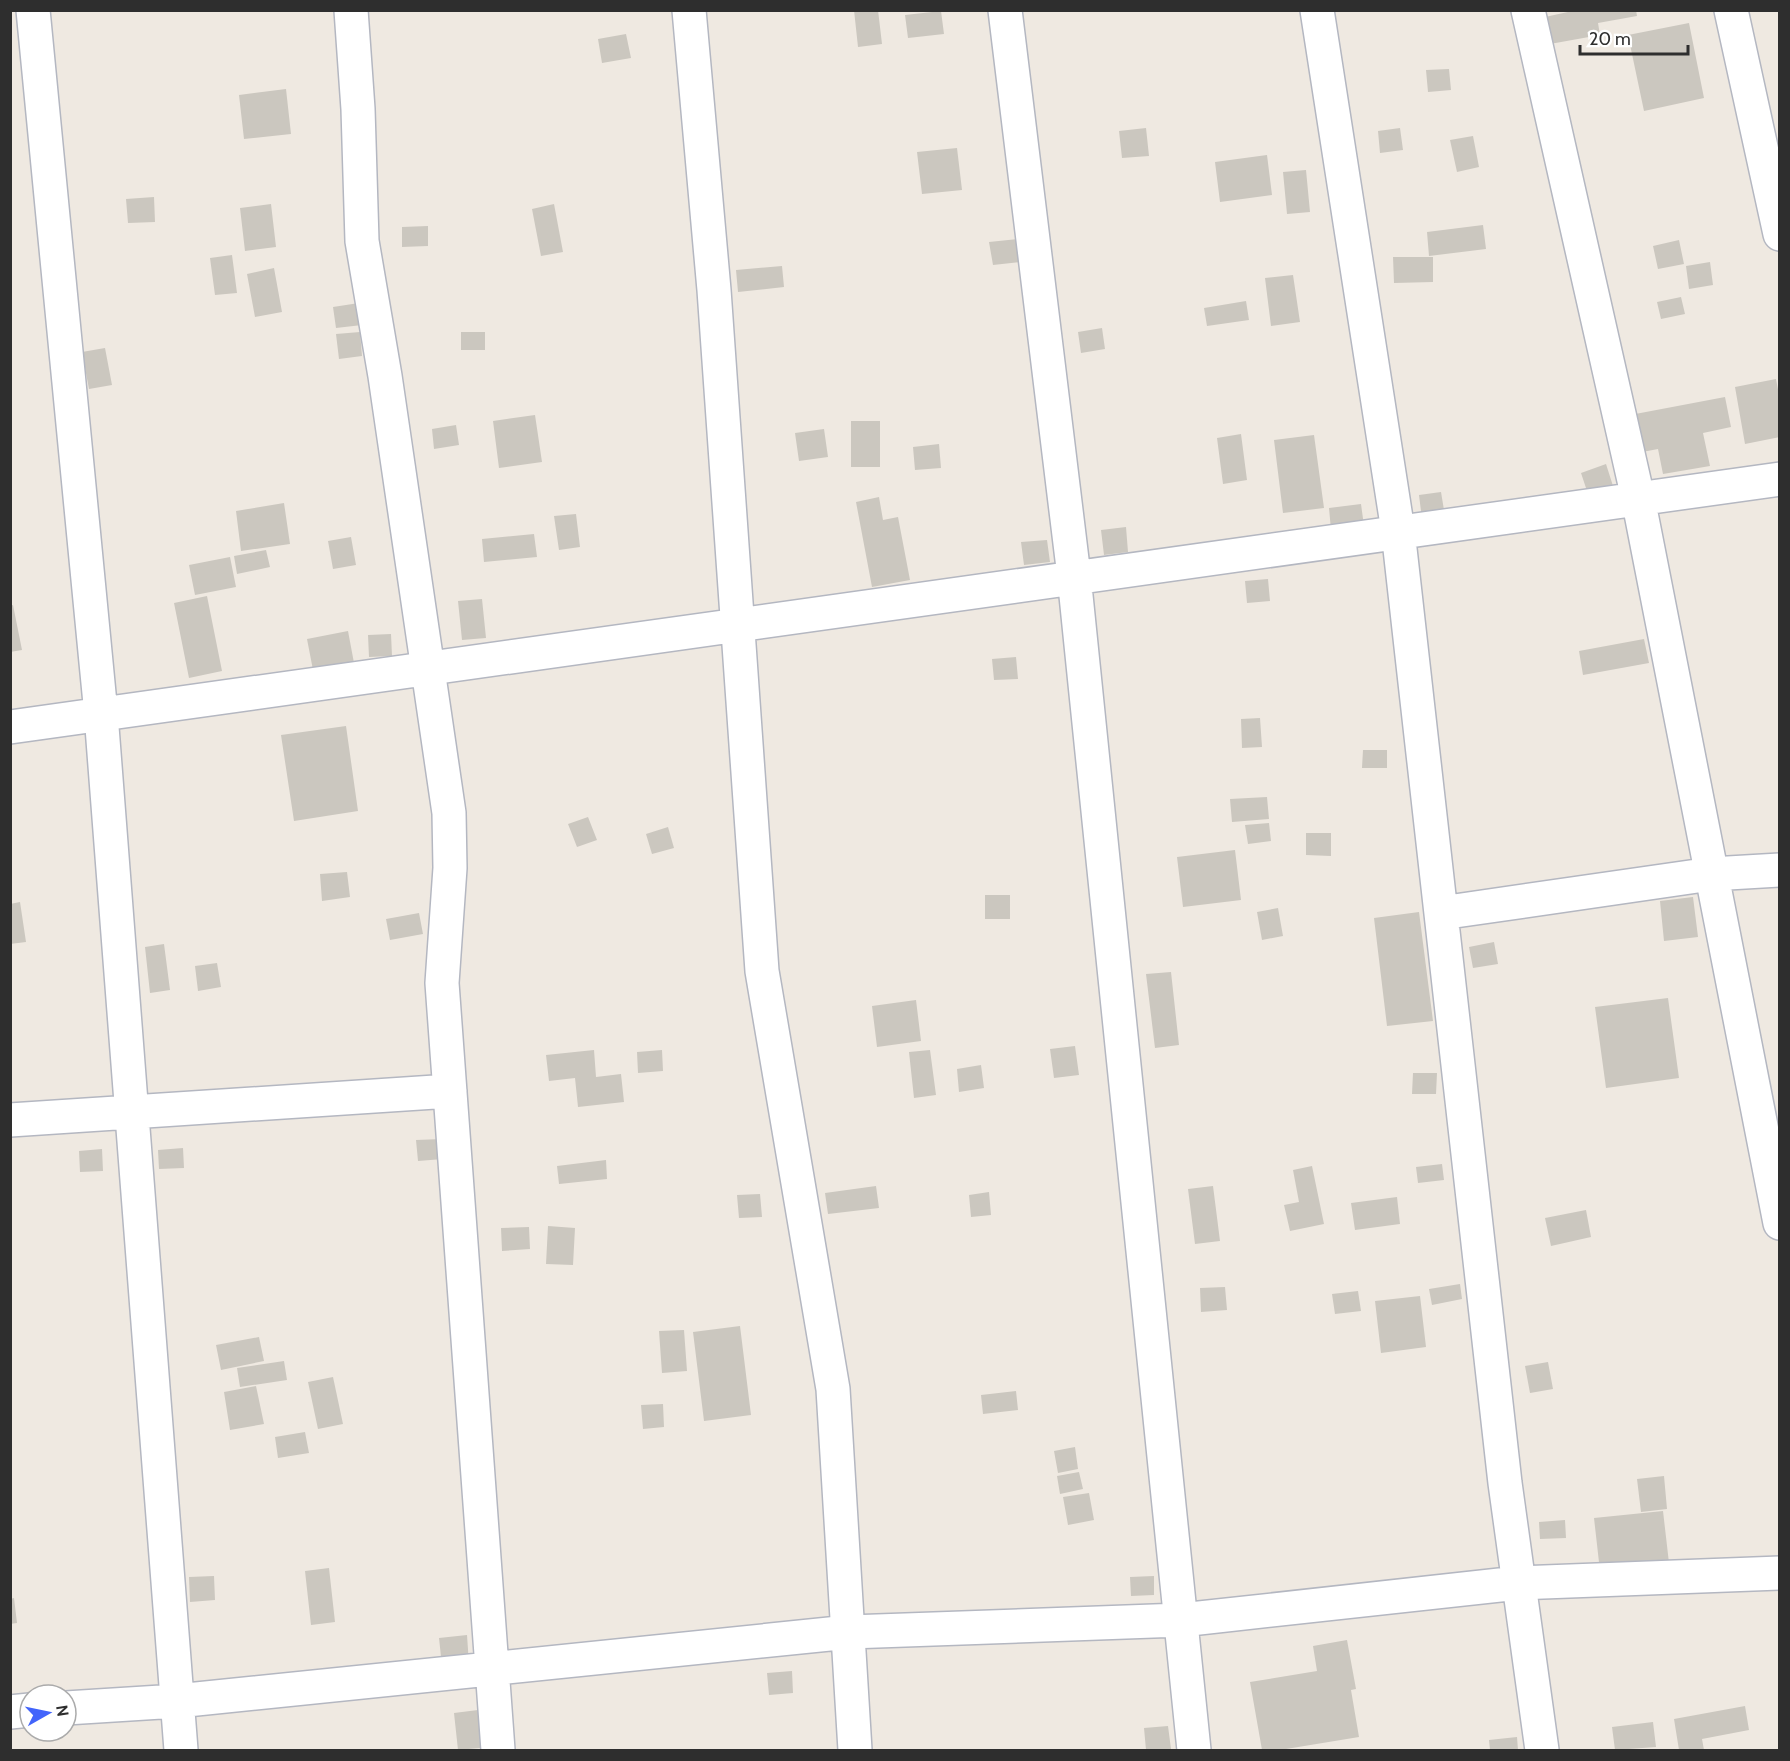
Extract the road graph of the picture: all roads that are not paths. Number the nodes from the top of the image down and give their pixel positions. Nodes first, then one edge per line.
1 (33, 10) edge
2 (351, 10) edge
3 (689, 10) edge
4 (1005, 10) edge
5 (1317, 10) edge
6 (1528, 10) edge
7 (1731, 10) edge
8 (1779, 234) edge
9 (1779, 478) edge
10 (1638, 498) junction
11 (1398, 531) junction
12 (1074, 576) junction
13 (736, 624) junction
14 (429, 668) junction
15 (101, 714) junction
16 (10, 727) edge
17 (1779, 870) edge
18 (1711, 874) junction
19 (1441, 913) junction
20 (450, 1090) junction
21 (132, 1113) junction
22 (10, 1119) edge
23 (1779, 1223) edge
24 (1779, 1573) edge
25 (1518, 1583) junction
26 (1180, 1620) junction
27 (849, 1632) junction
28 (491, 1667) junction
29 (177, 1701) junction
30 (78, 1707) edge
31 (181, 1750) edge
32 (498, 1750) edge
33 (855, 1750) edge
34 (1194, 1750) edge
35 (1542, 1750) edge

1 - 15 street
2 - 14 street
3 - 13 street
4 - 12 street
5 - 11 street
6 - 10 street
7 - 8 street
9 - 10 street
10 - 11 street
10 - 18 street
11 - 12 street
11 - 19 street
12 - 13 street
12 - 26 street
13 - 14 street
13 - 27 street
14 - 15 street
14 - 20 street
15 - 16 street
15 - 21 street
17 - 18 street
18 - 19 street
18 - 23 street
19 - 25 street
20 - 21 street
20 - 28 street
21 - 22 street
21 - 29 street
24 - 25 street
25 - 26 street
25 - 35 street
26 - 27 street
26 - 34 street
27 - 28 street
27 - 33 street
28 - 29 street
28 - 32 street
29 - 30 street
29 - 31 street

